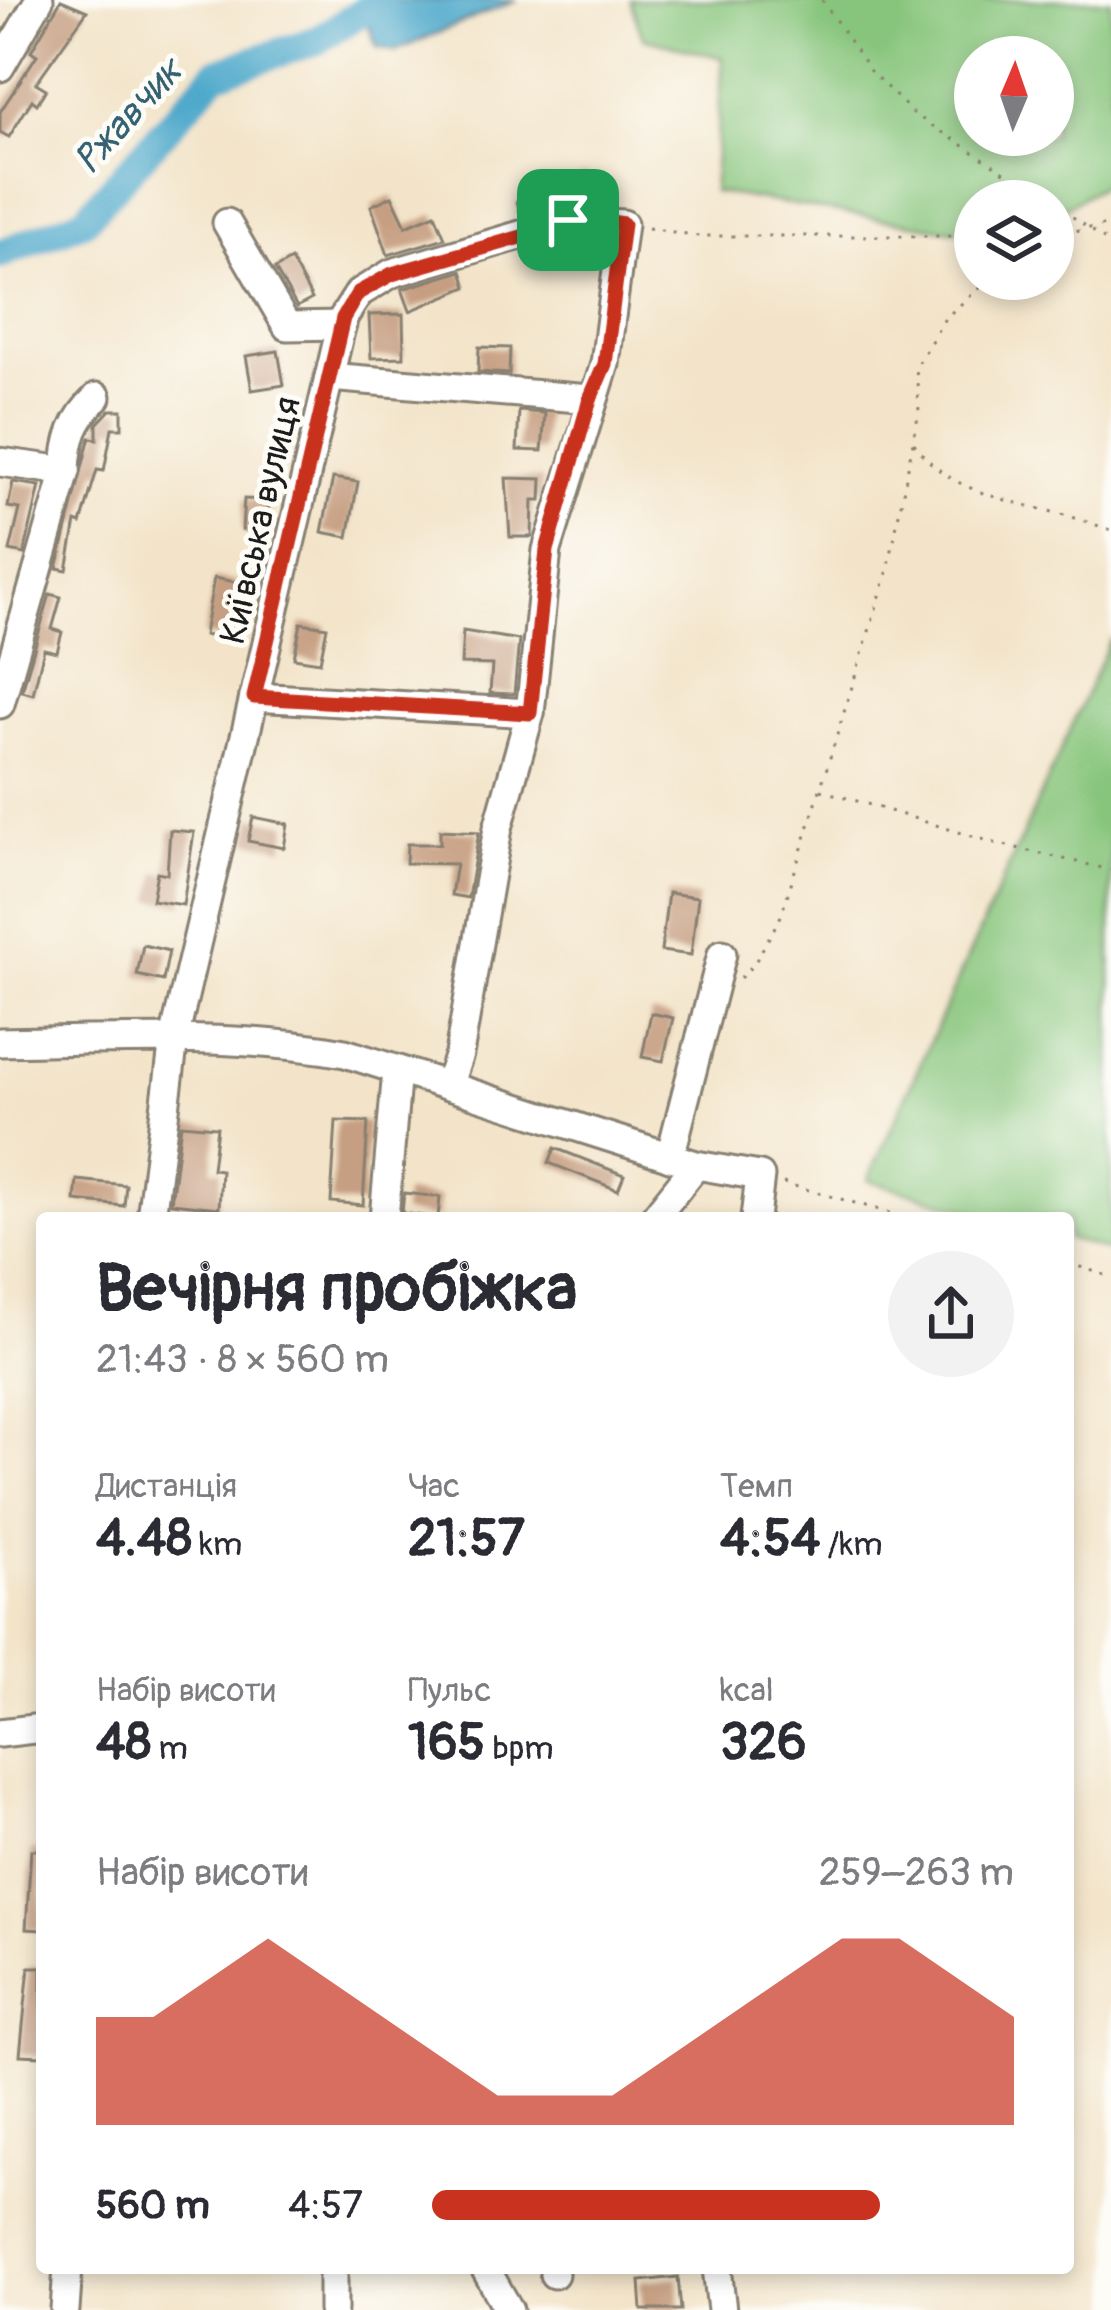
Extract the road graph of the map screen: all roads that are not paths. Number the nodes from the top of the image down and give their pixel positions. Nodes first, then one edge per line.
1 (39, 0) edge
2 (0, 67) edge
3 (227, 223) dead end
4 (342, 325) junction
5 (329, 377) junction
6 (97, 397) dead end
7 (590, 399) junction
8 (0, 462) edge
9 (66, 471) junction
10 (254, 697) junction
11 (0, 704) edge
12 (530, 713) junction
13 (722, 954) dead end
14 (174, 1039) junction
15 (0, 1042) edge
16 (397, 1070) junction
17 (448, 1086) junction
18 (683, 1161) junction
19 (152, 1212) edge
20 (384, 1212) edge
21 (657, 1212) edge
22 (756, 1212) edge
23 (36, 1729) edge
24 (0, 1733) edge
25 (67, 2274) edge
26 (333, 2274) edge
27 (488, 2274) edge
28 (718, 2274) edge
29 (64, 2310) edge
30 (333, 2310) edge
31 (508, 2310) edge
32 (722, 2310) edge

1 - 2 street
3 - 4 street
4 - 5 street, Київська вулиця
4 - 7 street, Київська вулиця
5 - 7 street
5 - 10 street, Київська вулиця
6 - 9 street
7 - 12 street
8 - 9 street
9 - 11 street
10 - 12 street
10 - 14 street, Київська вулиця
12 - 17 street
13 - 18 street
14 - 15 street
14 - 16 street
14 - 19 street, Київська вулиця
16 - 17 street
16 - 20 street
17 - 18 street
18 - 21 street
18 - 22 street
23 - 24 street
25 - 29 street
26 - 30 street
27 - 31 street
28 - 32 street

